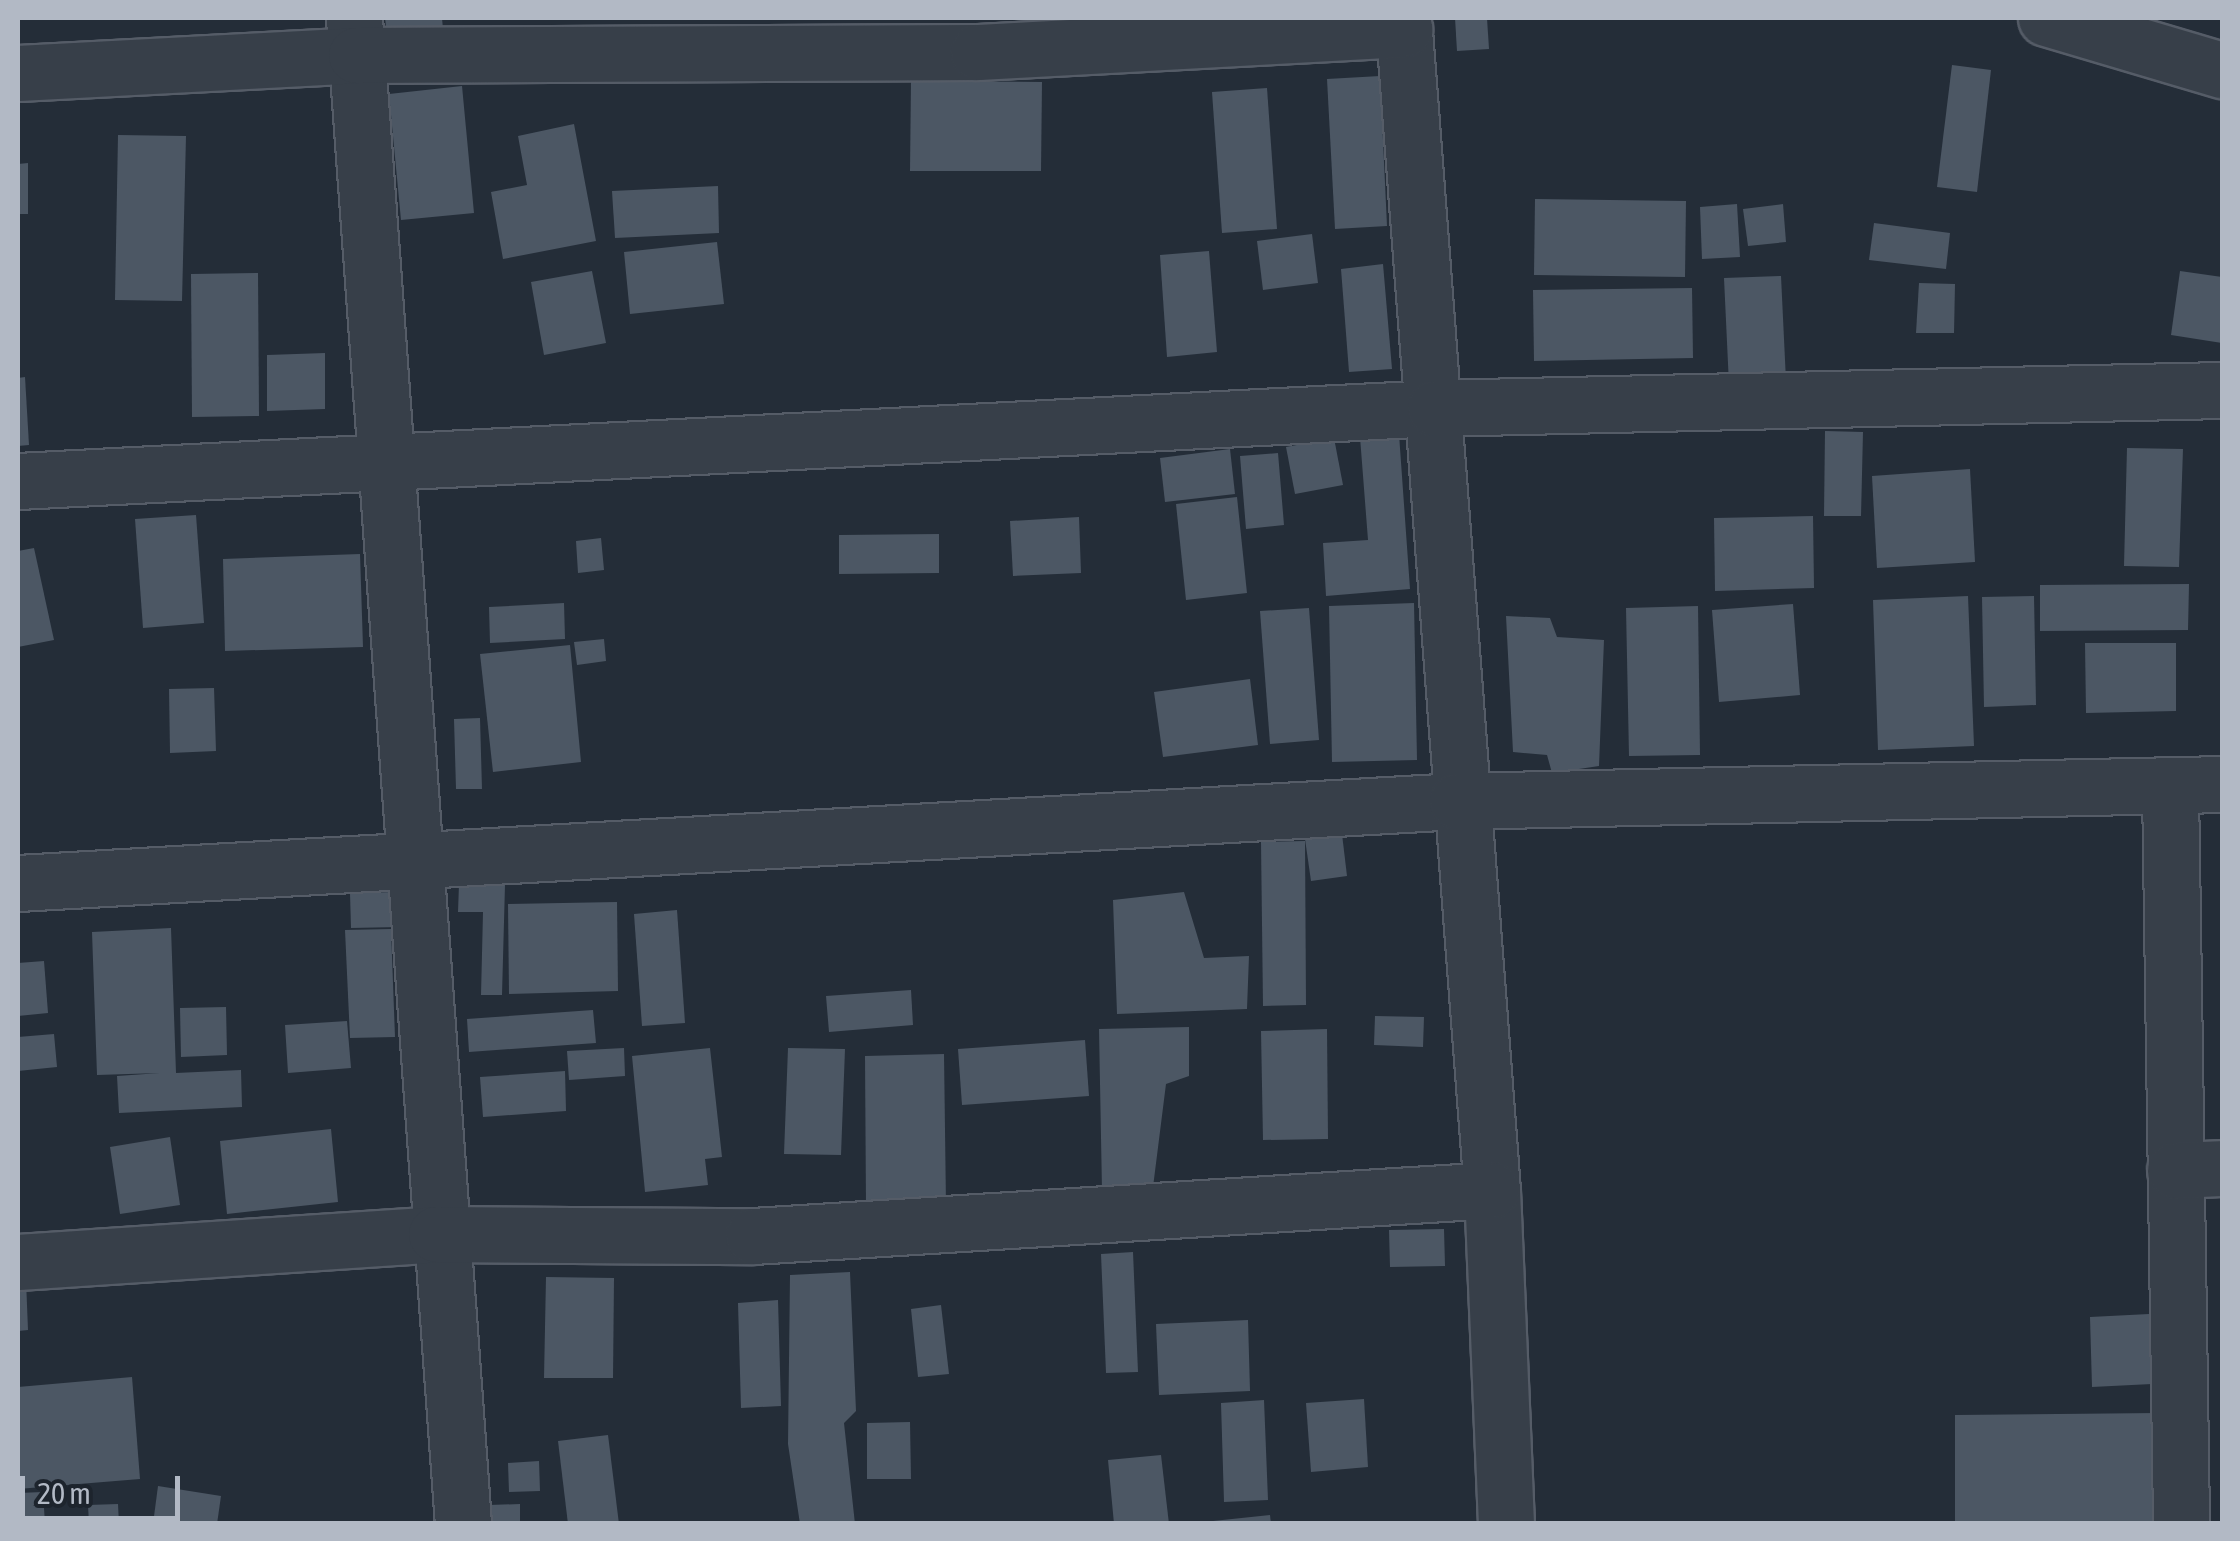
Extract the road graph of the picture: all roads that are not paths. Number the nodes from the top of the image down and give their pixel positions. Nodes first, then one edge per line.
1 (2046, 18) edge
2 (1404, 23) edge
3 (355, 36) edge
4 (2222, 70) edge
5 (18, 73) edge
6 (2222, 390) edge
7 (1436, 408) junction
8 (386, 461) junction
9 (18, 481) edge
10 (2196, 786) edge
11 (1457, 802) junction
12 (421, 860) junction
13 (18, 882) edge
14 (2199, 1169) edge
15 (1492, 1190) junction
16 (436, 1234) junction
17 (18, 1262) edge
18 (464, 1524) edge
19 (1506, 1524) edge
20 (2182, 1524) edge

1 - 4 street
2 - 3 street
2 - 7 street
3 - 5 street
3 - 8 street
6 - 7 street
7 - 8 street
7 - 11 street
8 - 9 street
8 - 12 street
10 - 11 street
10 - 14 street
11 - 12 street
11 - 15 street
12 - 13 street
12 - 16 street
14 - 20 street
15 - 16 street
15 - 19 street
16 - 17 street
16 - 18 street

